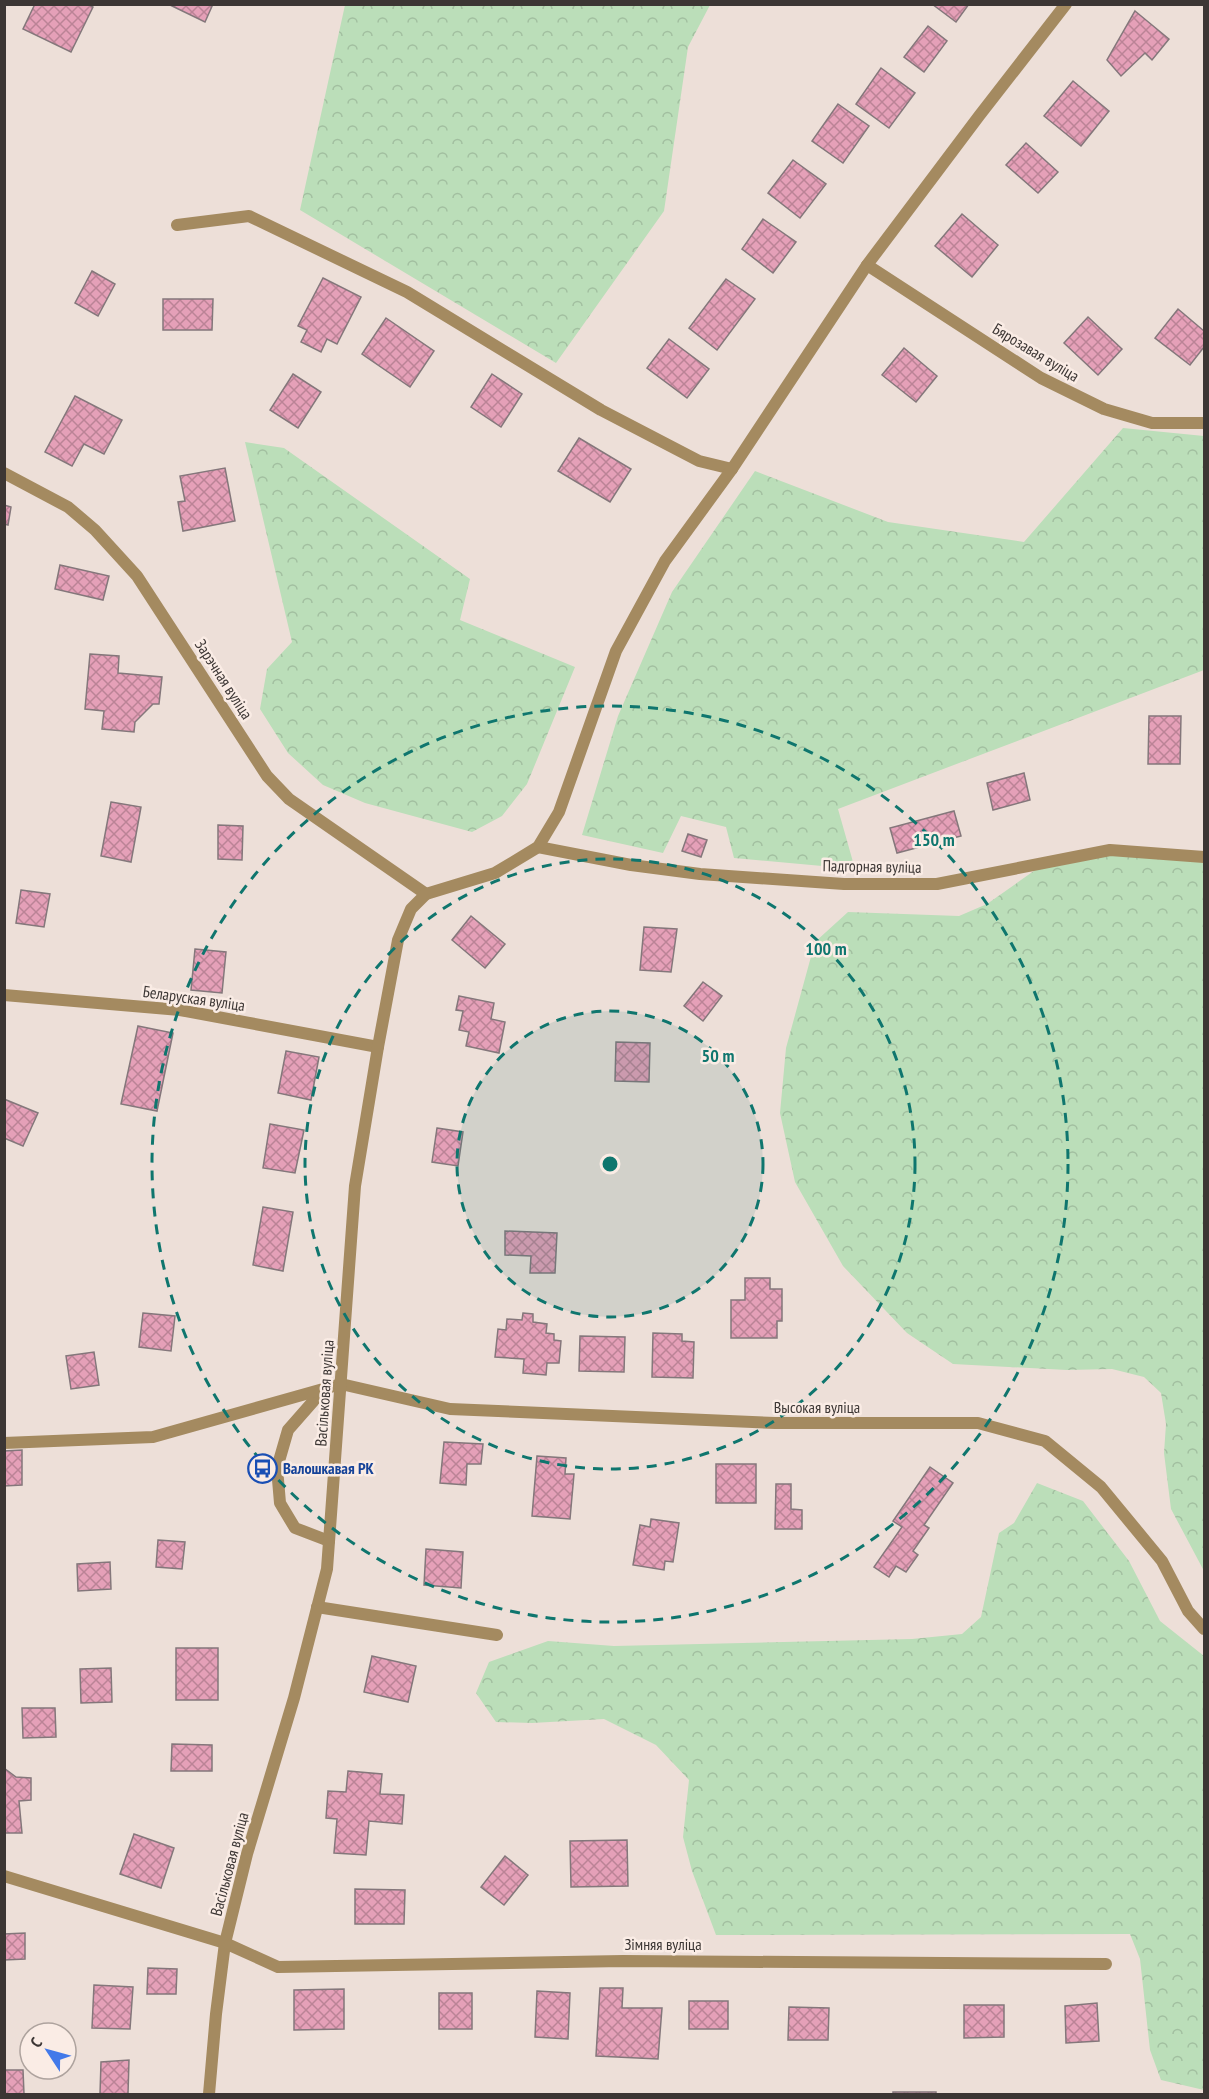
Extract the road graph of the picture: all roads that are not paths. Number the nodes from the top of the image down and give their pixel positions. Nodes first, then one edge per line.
1 (1066, 4) edge
2 (177, 225) dead end
3 (867, 265) junction
4 (1202, 420) edge
5 (732, 469) junction
6 (4, 473) edge
7 (538, 847) junction
8 (1204, 857) edge
9 (426, 894) junction
10 (4, 995) edge
11 (378, 1047) junction
12 (341, 1384) junction
13 (324, 1389) junction
14 (4, 1443) edge
15 (329, 1541) junction
16 (317, 1607) junction
17 (1204, 1629) edge
18 (497, 1635) dead end
19 (4, 1876) edge
20 (225, 1943) junction
21 (1106, 1964) dead end
22 (209, 2094) edge

1 - 3 street
2 - 5 street
3 - 4 street, Бярозавая вуліца
3 - 5 street
5 - 7 street
6 - 9 street, Зарэчная вуліца
7 - 8 street, Падгорная вуліца
7 - 9 street
9 - 11 street, Васільковая вуліца
10 - 11 street, Беларуская вуліца
11 - 12 street, Васільковая вуліца
12 - 13 street
12 - 15 street, Васільковая вуліца
12 - 17 street, Высокая вуліца
13 - 14 street
13 - 15 street
15 - 16 street, Васільковая вуліца
16 - 18 street
16 - 20 street, Васільковая вуліца
19 - 20 street, Зімняя вуліца
20 - 21 street, Зімняя вуліца
20 - 22 street, Васільковая вуліца

